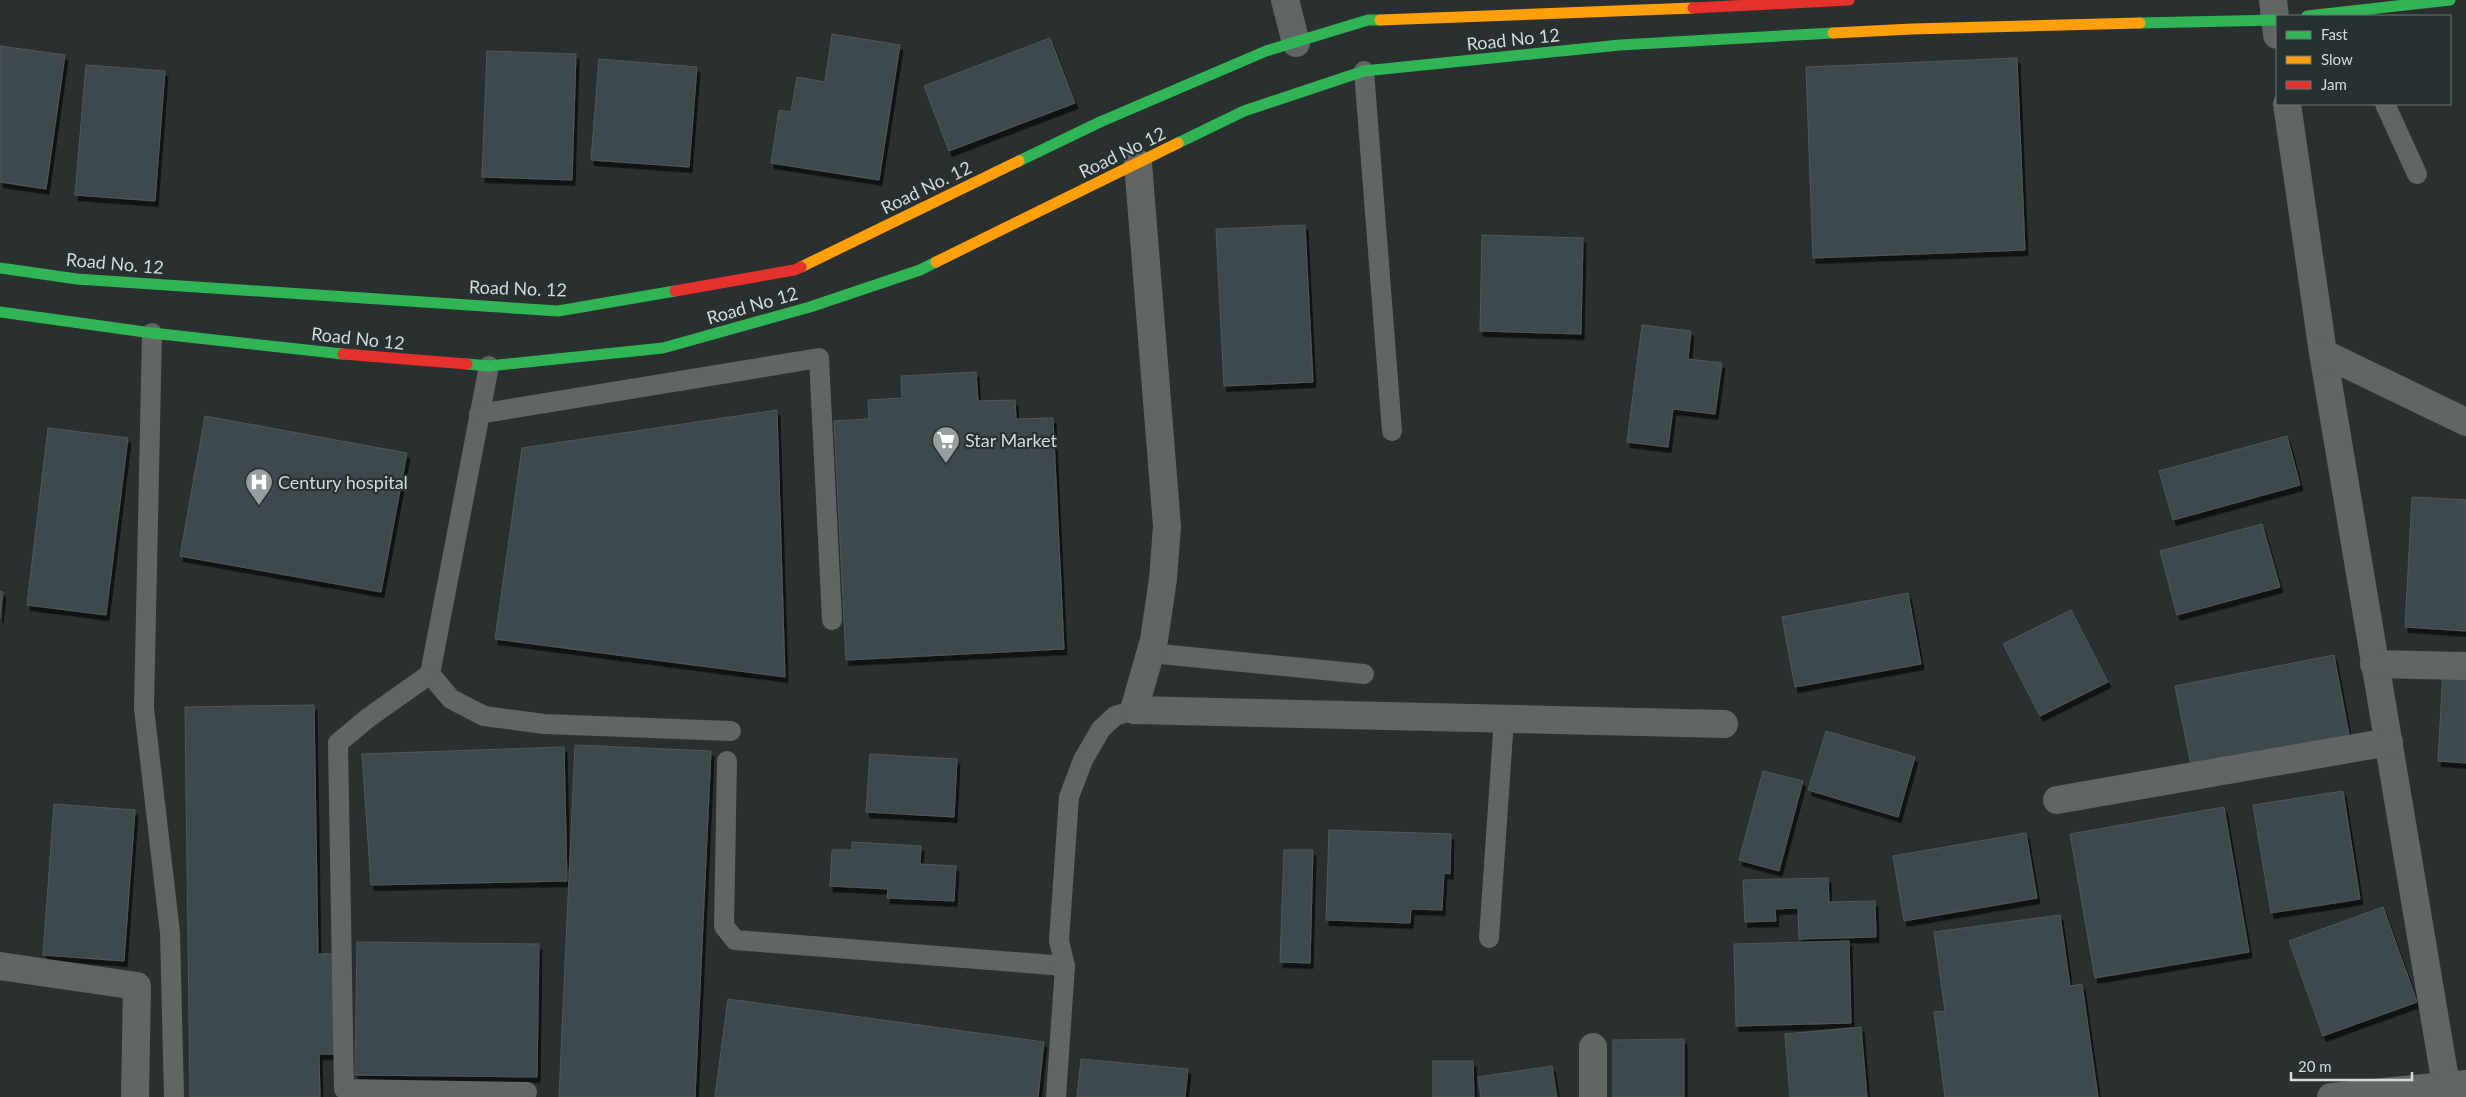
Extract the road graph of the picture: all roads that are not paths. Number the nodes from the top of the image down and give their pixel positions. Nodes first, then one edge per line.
1 (1285, 0) edge
2 (1849, 0) edge
3 (2450, 0) edge
4 (2352, 14) edge
5 (2330, 15) edge
6 (2276, 19) edge
7 (1296, 43) junction
8 (1364, 72) junction
9 (2287, 105) edge
10 (2385, 105) edge
11 (1138, 163) junction
12 (2417, 174) dead end
13 (0, 268) edge
14 (0, 312) edge
15 (152, 333) junction
16 (2323, 353) junction
17 (489, 366) junction
18 (479, 414) junction
19 (2466, 422) edge
20 (1392, 431) dead end
21 (832, 620) dead end
22 (1150, 654) junction
23 (2374, 664) junction
24 (2466, 666) edge
25 (430, 674) junction
26 (1364, 674) dead end
27 (1134, 710) junction
28 (1504, 719) junction
29 (1724, 724) dead end
30 (731, 730) dead end
31 (2389, 742) junction
32 (727, 761) dead end
33 (2056, 800) dead end
34 (1489, 938) dead end
35 (0, 966) edge
36 (1065, 966) junction
37 (1593, 1047) dead end
38 (2453, 1088) edge
39 (528, 1092) dead end
40 (135, 1097) edge
41 (174, 1097) edge
42 (1056, 1097) edge
43 (1593, 1097) edge
44 (2331, 1097) edge

1 - 7 street
2 - 7 main road, Road No. 12
3 - 4 main road
4 - 5 main road
6 - 8 main road, Road No 12
7 - 13 main road, Road No. 12
8 - 11 main road, Road No 12
8 - 20 lane
9 - 16 street
10 - 12 lane
11 - 17 main road, Road No 12
11 - 22 street
14 - 15 main road, Road No 12
15 - 17 main road, Road No 12
15 - 41 lane
16 - 19 street
16 - 23 street
17 - 18 lane
18 - 21 lane
18 - 25 lane
22 - 26 lane
22 - 27 street
23 - 24 street
23 - 31 street
25 - 30 lane
25 - 39 lane
27 - 28 street
27 - 36 lane
28 - 29 street
28 - 34 lane
31 - 33 street
31 - 38 street
32 - 36 lane
35 - 40 street
36 - 42 lane
37 - 43 street
38 - 44 street

